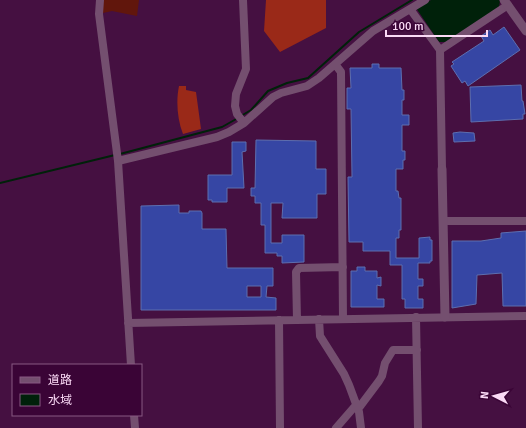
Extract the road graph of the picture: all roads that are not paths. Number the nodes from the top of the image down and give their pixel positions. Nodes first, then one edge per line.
1 (100, 0) edge
2 (243, 0) edge
3 (425, 0) edge
4 (506, 3) edge
5 (410, 9) junction
6 (526, 32) edge
7 (440, 50) junction
8 (335, 64) junction
9 (240, 119) junction
10 (117, 156) junction
11 (442, 170) joint
12 (443, 221) junction
13 (526, 221) edge
14 (343, 267) junction
15 (526, 316) edge
16 (416, 317) junction
17 (445, 317) junction
18 (319, 319) junction
19 (343, 319) junction
20 (279, 320) junction
21 (297, 320) junction
22 (128, 323) junction
23 (417, 350) junction
24 (131, 364) edge
25 (357, 407) junction
26 (134, 416) edge
27 (135, 428) edge
28 (280, 428) edge
29 (336, 428) edge
30 (361, 428) edge
31 (418, 428) edge

1 - 10 street
2 - 9 street
3 - 5 street
4 - 6 street
4 - 7 street
5 - 7 street
5 - 8 street
7 - 11 street
8 - 9 street
8 - 14 street
9 - 10 street
10 - 22 street
11 - 12 street
12 - 13 street
12 - 17 street
14 - 19 street
14 - 21 street
15 - 17 street
16 - 17 street
16 - 19 street
16 - 23 street
18 - 19 street
18 - 21 street
18 - 25 street
20 - 21 street
20 - 22 street
20 - 28 street
22 - 24 street
23 - 25 street
23 - 31 street
25 - 29 street
25 - 30 street
26 - 27 street

